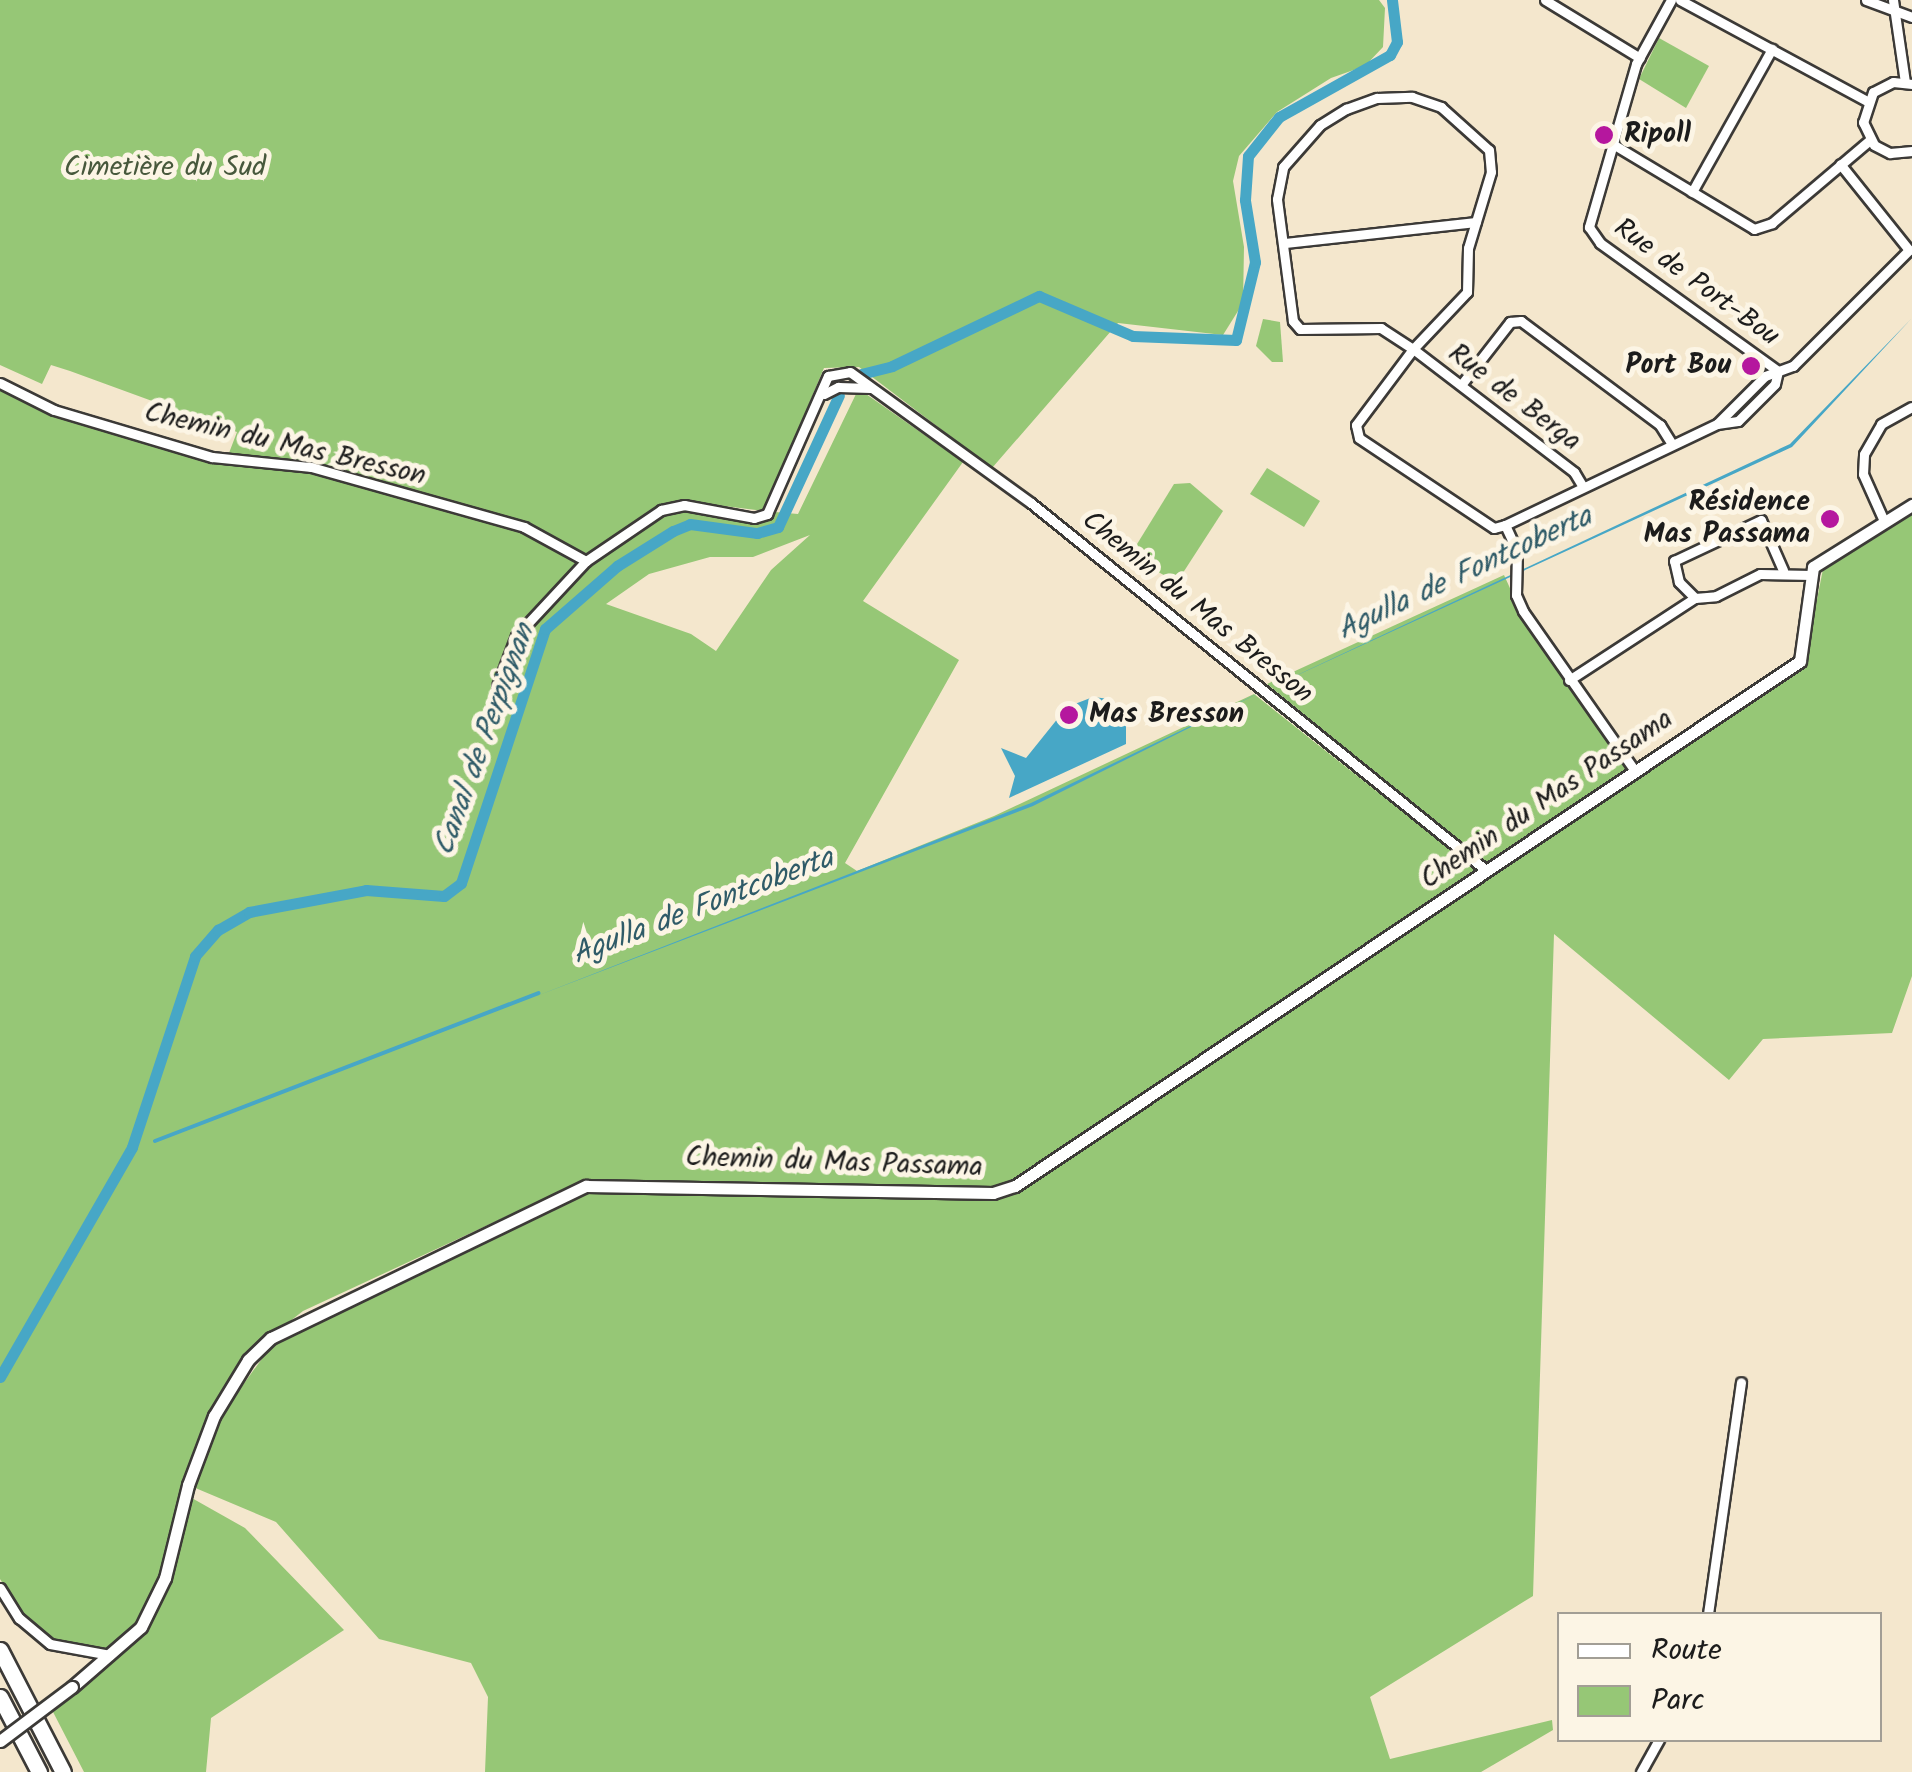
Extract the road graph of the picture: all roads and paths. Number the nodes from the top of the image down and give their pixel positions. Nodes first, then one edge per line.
1 (1546, 0) edge
2 (1671, 0) edge
3 (1680, 0) edge
4 (1866, 0) edge
5 (1893, 0) edge
6 (1896, 16) junction
7 (1912, 17) edge
8 (1772, 49) junction
9 (1640, 58) junction
10 (1908, 83) edge
11 (1867, 102) junction
12 (1870, 140) junction
13 (1610, 143) junction
14 (1912, 151) edge
15 (1840, 164) junction
16 (1692, 192) junction
17 (1476, 222) junction
18 (1285, 244) junction
19 (1413, 349) junction
20 (1778, 371) junction
21 (0, 383) edge
22 (1461, 385) junction
23 (873, 388) junction
24 (824, 394) junction
25 (1912, 407) edge
26 (1672, 444) junction
27 (1583, 487) junction
28 (1912, 505) edge
29 (1884, 521) junction
30 (1505, 524) junction
31 (586, 561) junction
32 (1783, 570) junction
33 (1812, 575) junction
34 (1696, 598) junction
35 (1569, 680) junction
36 (498, 686) dead end
37 (1635, 771) junction
38 (1487, 871) junction
39 (1741, 1382) dead end
40 (0, 1588) edge
41 (1708, 1612) edge
42 (0, 1650) edge
43 (114, 1656) junction
44 (0, 1697) edge
45 (0, 1741) edge
46 (1658, 1742) edge
47 (39, 1772) edge
48 (63, 1772) edge
49 (1641, 1772) edge

1 - 9 street
2 - 9 street, Rue de Port-Bou
3 - 8 street
4 - 6 street
5 - 6 street
6 - 7 street
6 - 10 street
8 - 11 street
8 - 16 street
9 - 13 street, Rue de Port-Bou
10 - 11 street
11 - 12 street
12 - 14 street
12 - 15 street
13 - 16 street
13 - 20 street, Rue de Port-Bou
15 - 16 street
15 - 20 street, Rue de Port-Bou
17 - 18 street
17 - 18 street
17 - 19 street
18 - 19 street, Rue de Berga
19 - 22 street, Rue de Berga
19 - 30 street
20 - 26 street, Rue de Port-Bou
21 - 31 street, Chemin du Mas Bresson
22 - 26 street
22 - 27 street, Rue de Berga
23 - 24 street
23 - 24 street, Chemin du Mas Bresson
23 - 38 street, Chemin du Mas Bresson
24 - 31 street
25 - 29 street
26 - 27 street, Rue de Port-Bou
27 - 30 street, Rue de Port-Bou
28 - 29 street
29 - 33 street
30 - 35 street
31 - 36 street
32 - 33 street
32 - 34 street
32 - 34 street
33 - 37 street, Chemin du Mas Passama
34 - 35 street
35 - 37 street
37 - 38 street, Chemin du Mas Passama
38 - 43 street, Chemin du Mas Passama
39 - 41 street
40 - 43 street
42 - 48 highway
43 - 45 street, Chemin du Mas Passama, bridge
44 - 47 highway
46 - 49 street

